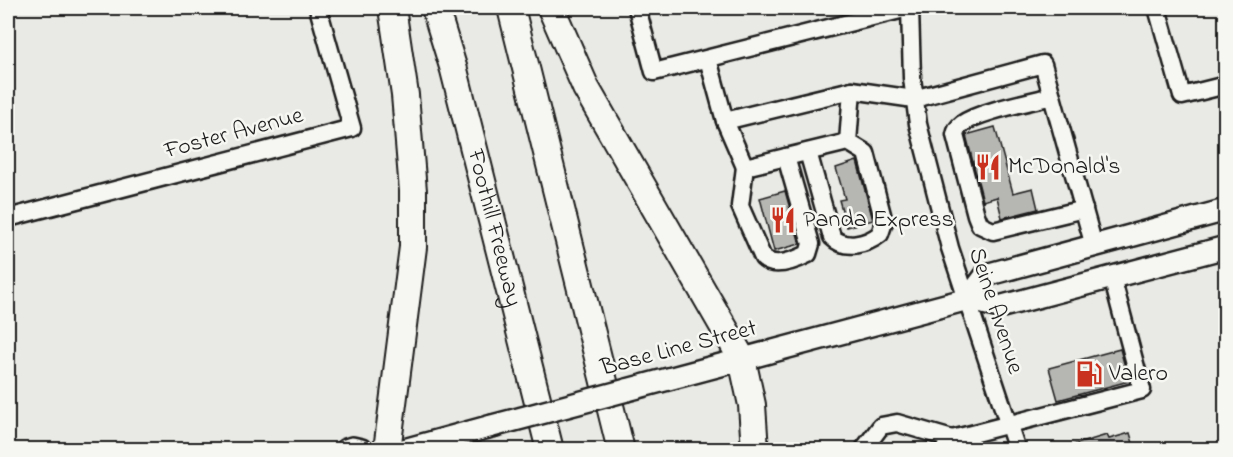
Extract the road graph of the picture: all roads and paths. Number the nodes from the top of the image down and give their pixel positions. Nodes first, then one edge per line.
1 (318, 8) edge
2 (392, 8) edge
3 (435, 8) edge
4 (511, 8) edge
5 (551, 8) edge
6 (637, 8) edge
7 (909, 8) edge
8 (1157, 8) edge
9 (708, 59) junction
10 (1226, 84) edge
11 (852, 90) junction
12 (1051, 92) junction
13 (914, 99) junction
14 (725, 121) junction
15 (848, 142) junction
16 (808, 152) junction
17 (786, 157) junction
18 (745, 167) junction
19 (1084, 209) junction
20 (1226, 210) edge
21 (8, 218) edge
22 (1094, 246) junction
23 (1226, 247) edge
24 (1112, 277) junction
25 (968, 299) junction
26 (742, 359) junction
27 (1008, 426) junction
28 (948, 444) edge
29 (346, 450) edge
30 (361, 450) edge
31 (387, 450) edge
32 (405, 450) edge
33 (550, 450) edge
34 (621, 450) edge
35 (755, 450) edge
36 (864, 450) edge
37 (1017, 450) edge

1 - 21 street, Foster Avenue
2 - 31 highway
3 - 33 highway, Foothill Freeway
4 - 34 highway
5 - 26 highway
6 - 9 street
7 - 9 street
7 - 13 street, Seine Avenue
8 - 10 street
9 - 14 street
11 - 13 street
11 - 14 street
11 - 15 street
12 - 13 street
12 - 19 street
12 - 19 street
13 - 25 street, Seine Avenue
14 - 18 street
15 - 16 street
15 - 16 street
16 - 17 street
17 - 18 street
17 - 18 street
19 - 22 street
20 - 22 main road
22 - 25 main road
23 - 24 main road, Base Line Street
24 - 25 main road, Base Line Street
24 - 27 street
25 - 26 main road, Base Line Street
25 - 27 street, Seine Avenue
26 - 32 main road, Base Line Street, bridge
26 - 35 highway
27 - 28 street
27 - 37 street, Seine Avenue
28 - 36 street
29 - 30 main road

